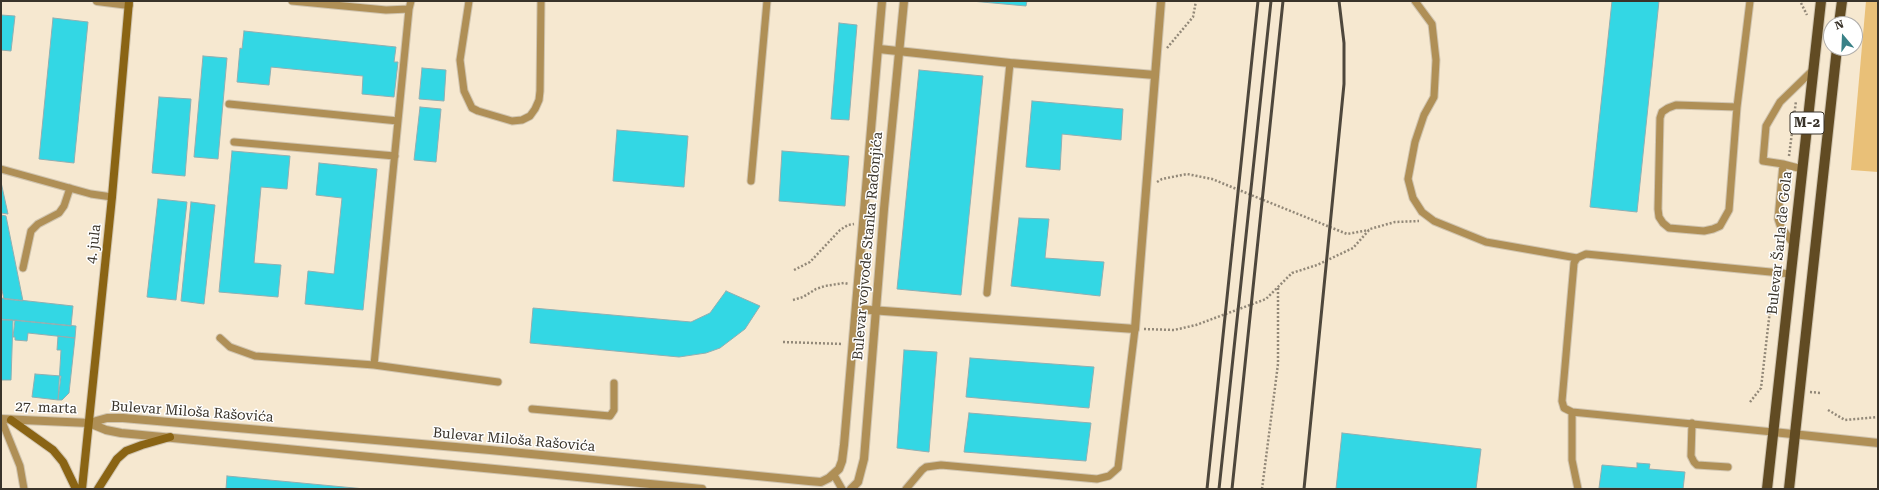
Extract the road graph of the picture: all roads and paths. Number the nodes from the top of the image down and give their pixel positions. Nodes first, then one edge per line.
1 (97, 1) edge
2 (292, 1) edge
3 (412, 1) edge
4 (469, 1) edge
5 (541, 1) edge
6 (767, 1) edge
7 (882, 1) edge
8 (904, 1) edge
9 (1161, 1) edge
10 (1196, 1) edge
11 (1415, 1) edge
12 (1750, 1) edge
13 (1820, 1) edge
14 (1842, 1) edge
15 (129, 3) edge
16 (410, 9) junction
17 (1841, 16) edge
18 (879, 49) junction
19 (899, 50) junction
20 (1157, 51) junction
21 (1836, 56) edge
22 (1010, 63) junction
23 (1813, 70) junction
24 (1156, 75) junction
25 (229, 104) dead end
26 (1737, 107) junction
27 (398, 121) junction
28 (234, 142) dead end
29 (395, 156) junction
30 (1783, 164) junction
31 (1802, 168) junction
32 (1, 169) edge
33 (751, 181) dead end
34 (70, 188) junction
35 (1147, 188) junction
36 (112, 196) junction
37 (1434, 221) junction
38 (863, 224) junction
39 (1370, 230) junction
40 (1794, 245) junction
41 (1578, 258) junction
42 (23, 268) dead end
43 (794, 270) dead end
44 (1790, 274) junction
45 (1773, 284) dead end
46 (858, 286) junction
47 (1278, 287) junction
48 (987, 293) dead end
49 (793, 300) dead end
50 (856, 309) junction
51 (876, 310) junction
52 (1135, 329) junction
53 (220, 338) dead end
54 (783, 342) dead end
55 (852, 344) junction
56 (374, 365) junction
57 (498, 382) dead end
58 (614, 383) dead end
59 (1750, 402) dead end
60 (532, 409) dead end
61 (1828, 410) dead end
62 (1572, 412) junction
63 (1878, 417) edge
64 (1, 419) edge
65 (11, 420) junction
66 (89, 423) junction
67 (1692, 423) junction
68 (1774, 432) junction
69 (1795, 434) junction
70 (170, 437) junction
71 (1878, 443) edge
72 (1728, 466) dead end
73 (834, 475) junction
74 (24, 489) edge
75 (76, 489) edge
76 (82, 489) edge
77 (98, 489) edge
78 (702, 489) edge
79 (842, 489) edge
80 (851, 489) edge
81 (906, 489) edge
82 (1262, 489) edge
83 (1578, 489) edge
84 (1767, 489) edge
85 (1789, 489) edge

1 - 15 street
2 - 16 lane
3 - 16 lane
4 - 5 lane
6 - 33 lane
7 - 18 street, Bulevar vojvode Stanka Radonjića
8 - 19 street, Bulevar vojvode Stanka Radonjića
9 - 20 street
10 - 20 path
11 - 37 lane
12 - 26 lane
13 - 23 main road, Bulevar Šarla de Gola / M-2
14 - 17 main road
15 - 36 main road, 4. jula
16 - 27 lane
18 - 19 street
18 - 38 street, Bulevar vojvode Stanka Radonjića
19 - 22 street
19 - 51 street, Bulevar vojvode Stanka Radonjića
20 - 24 street
21 - 69 main road, M-2
22 - 24 street
22 - 48 lane
23 - 30 lane
23 - 31 main road, Bulevar Šarla de Gola / M-2
24 - 35 street
25 - 27 lane
26 - 26 lane
27 - 29 lane
28 - 29 lane
29 - 56 lane
30 - 31 lane
30 - 40 lane
31 - 40 main road, Bulevar Šarla de Gola / M-2
32 - 34 lane
34 - 36 lane
34 - 42 lane
35 - 39 path
35 - 52 street
36 - 66 main road, 4. jula
37 - 39 path
37 - 41 lane
38 - 43 path
38 - 46 street, Bulevar vojvode Stanka Radonjića
39 - 47 path
40 - 44 main road, Bulevar Šarla de Gola / M-2
41 - 44 lane
41 - 62 lane
44 - 68 main road, Bulevar Šarla de Gola / M-2
45 - 59 path
46 - 49 path
46 - 50 street, Bulevar vojvode Stanka Radonjića
47 - 52 path
47 - 82 path
50 - 51 street
50 - 55 street, Bulevar vojvode Stanka Radonjića
51 - 52 street
51 - 80 street, Bulevar vojvode Stanka Radonjića
52 - 81 lane
53 - 56 lane
54 - 55 path
55 - 73 street, Bulevar vojvode Stanka Radonjića
56 - 57 lane
58 - 60 lane
61 - 63 path
62 - 67 lane
62 - 83 lane
64 - 65 street, 27. marta
64 - 74 lane
65 - 66 street, 27. marta
65 - 75 main road
66 - 70 street, Bulevar Miloša Rašovića
66 - 73 street, Bulevar Miloša Rašovića
66 - 76 main road, 4. jula
67 - 68 lane
67 - 72 lane
68 - 69 street
68 - 84 main road, Bulevar Šarla de Gola / M-2
69 - 71 street
69 - 85 main road, M-2
70 - 77 main road
70 - 78 street, Bulevar Miloša Rašovića
73 - 79 lane

